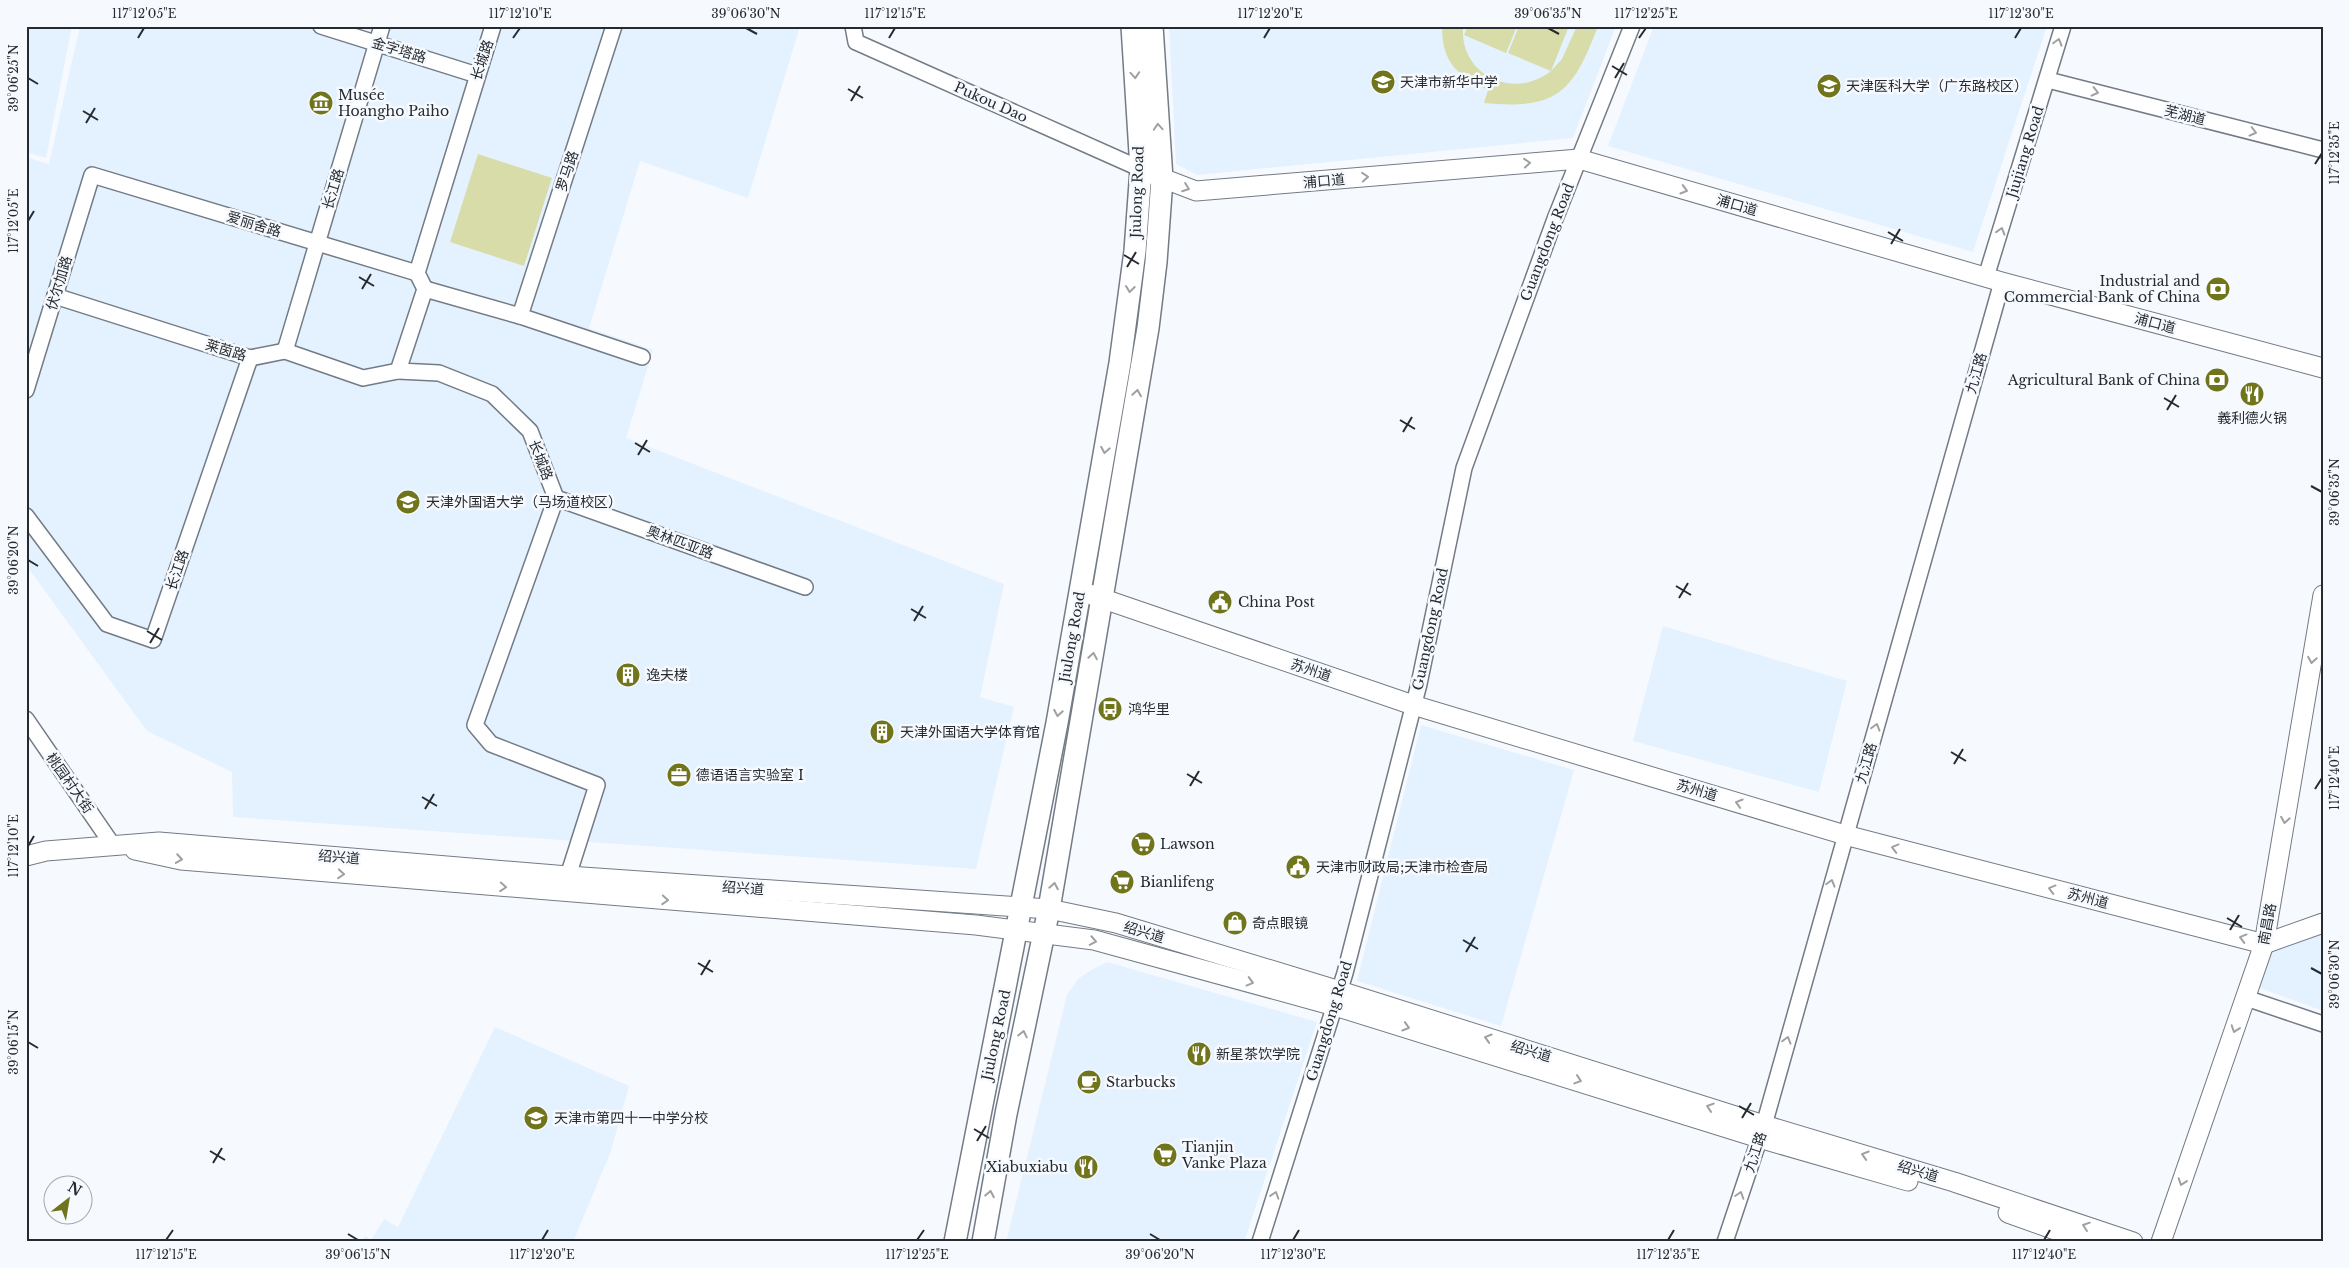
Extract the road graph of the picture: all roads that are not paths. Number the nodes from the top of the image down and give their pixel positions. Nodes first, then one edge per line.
1 (321, 26) edge
2 (382, 26) edge
3 (493, 26) edge
4 (614, 26) edge
5 (853, 26) edge
6 (1132, 26) edge
7 (1152, 26) edge
8 (1632, 26) edge
9 (2063, 26) edge
10 (377, 44) junction
11 (478, 75) junction
12 (2048, 80) junction
13 (2323, 150) edge
14 (1579, 159) junction
15 (1141, 170) junction
16 (92, 175) joint
17 (1162, 179) junction
18 (317, 243) junction
19 (417, 273) junction
20 (1994, 280) junction
21 (425, 290) junction
22 (55, 296) junction
23 (520, 316) junction
24 (285, 351) junction
25 (642, 357) dead end
26 (250, 358) junction
27 (2323, 368) edge
28 (398, 371) junction
29 (26, 390) edge
30 (556, 498) junction
31 (26, 516) edge
32 (805, 587) dead end
33 (1080, 591) junction
34 (2323, 595) edge
35 (1103, 598) junction
36 (1413, 705) junction
37 (26, 719) edge
38 (1845, 835) junction
39 (114, 847) junction
40 (26, 856) edge
41 (568, 876) junction
42 (1022, 906) junction
43 (1050, 909) junction
44 (2323, 923) edge
45 (1017, 931) junction
46 (1045, 934) junction
47 (2264, 944) junction
48 (1337, 998) junction
49 (2246, 998) junction
50 (2323, 1024) edge
51 (1761, 1131) junction
52 (955, 1242) edge
53 (983, 1242) edge
54 (1260, 1242) edge
55 (1725, 1242) edge
56 (2090, 1242) edge
57 (2132, 1242) edge
58 (2161, 1242) edge

1 - 10 street, 金字塔路
2 - 10 street, 长江路
3 - 11 street, 长城路
4 - 23 street, 罗马路
5 - 15 street, Pukou Dao
6 -> 15 main road, Jiulong Road
17 -> 7 main road, Jiulong Road
8 - 14 street, Guangdong Road
12 -> 9 street, Jiujiang Road
10 - 11 street, 金字塔路
10 - 18 street, 长江路
11 - 19 street, 长城路
12 -> 13 street, 芜湖道
20 -> 12 street, Jiujiang Road
17 -> 14 street, 浦口道
14 -> 20 street, 浦口道
14 - 36 street, Guangdong Road
15 - 17 street, 浦口道
15 -> 33 main road, Jiulong Road
16 - 18 street, 爱丽舍路
16 - 22 street, 伏尔加路
35 -> 17 main road, Jiulong Road
18 - 19 street, 爱丽舍路
18 - 24 street, 长江路
19 - 21 street
20 - 27 street, 浦口道
38 -> 20 street, 九江路
21 - 23 street
21 - 28 street
22 - 26 street, 莱茵路
22 - 29 street, 伏尔加路
23 - 25 street
24 - 26 street, 莱茵路
24 - 28 street
26 - 31 street, 长江路
28 - 30 street, 长城路
30 - 32 street, 奥林匹亚路
30 - 41 street, 长城路
33 - 35 street, 苏州道
33 -> 42 main road, Jiulong Road
34 -> 47 street, 南昌路
35 - 36 street, 苏州道
43 -> 35 main road, Jiulong Road
38 -> 36 street, 苏州道
36 - 48 street, Guangdong Road
37 - 39 street, 桃园村大街
47 -> 38 street, 苏州道
51 -> 38 street, 九江路
39 - 40 street, 绍兴道
39 - 41 street, 绍兴道
39 -> 45 street, 绍兴道
41 - 42 street, 绍兴道
42 - 43 street, 绍兴道
42 - 45 main road, Jiulong Road
43 - 46 main road, Jiulong Road
43 - 48 street, 绍兴道
44 - 47 street
45 - 46 street, 绍兴道
45 - 52 main road, Jiulong Road
46 -> 48 street, 绍兴道
53 -> 46 main road, Jiulong Road
47 - 49 street, 南昌路
48 - 51 street, 绍兴道
54 -> 48 street, Guangdong Road
49 - 50 street
49 -> 58 street, 南昌路
55 -> 51 street, 九江路
51 - 56 street, 绍兴道
57 -> 51 street, 绍兴道

